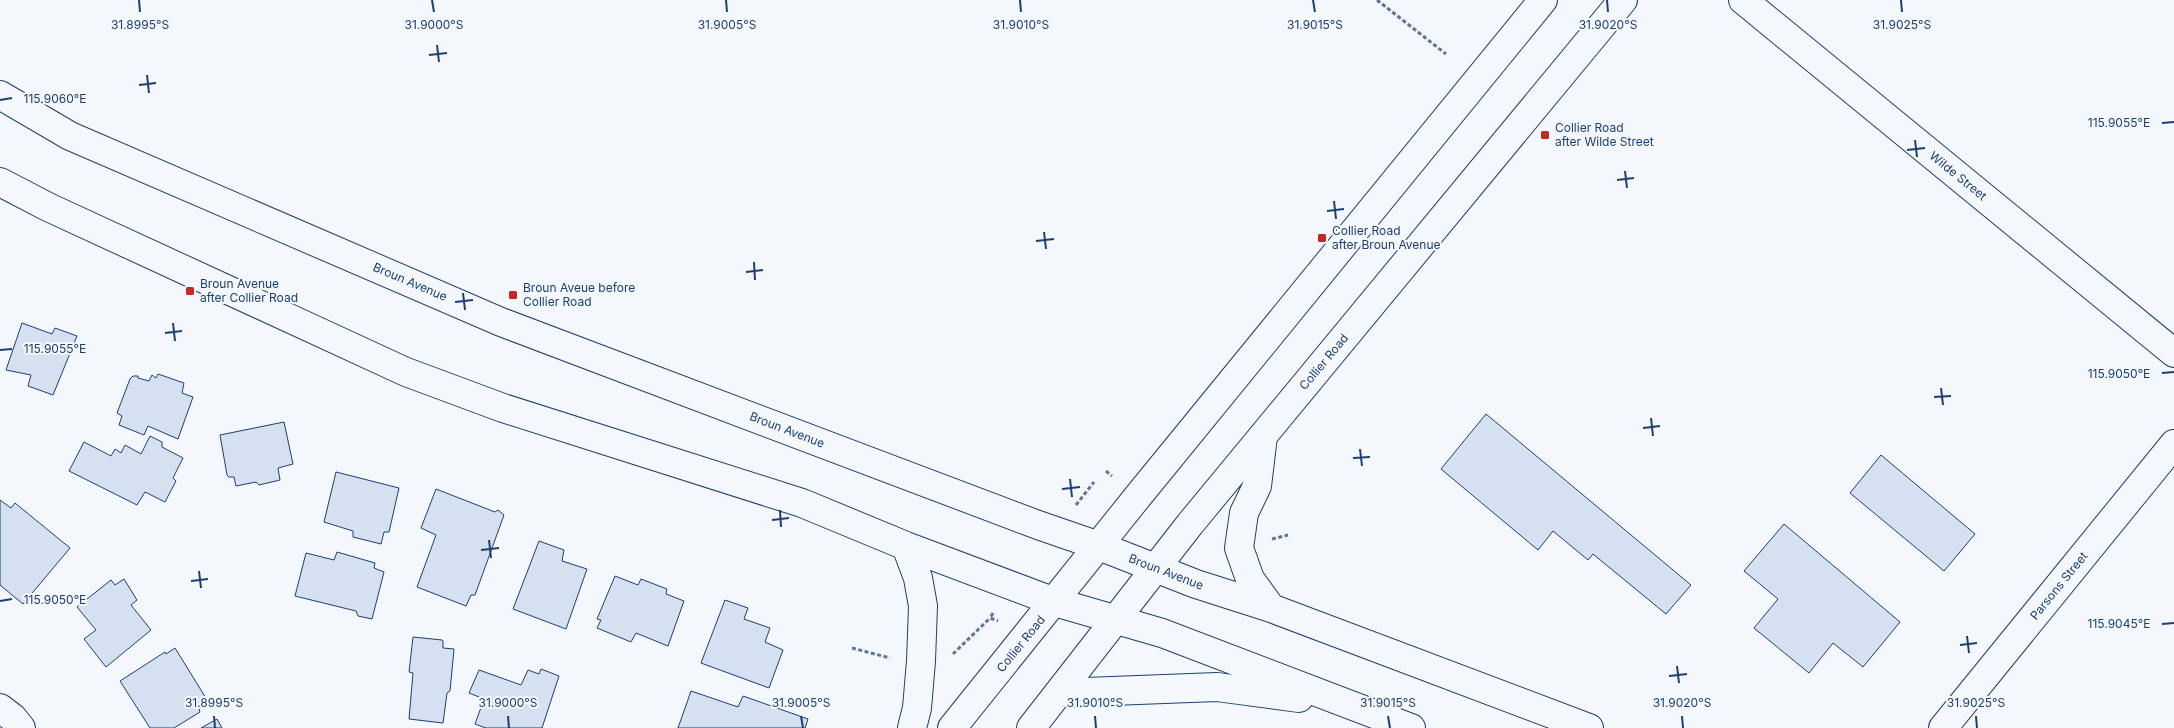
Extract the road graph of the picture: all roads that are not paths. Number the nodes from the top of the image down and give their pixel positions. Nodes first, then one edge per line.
1 (1543, 0) edge
2 (1623, 0) edge
3 (1742, 0) edge
4 (0, 95) edge
5 (0, 182) edge
6 (2174, 352) edge
7 (1263, 436) junction
8 (2174, 444) edge
9 (906, 546) junction
10 (1099, 546) junction
11 (1155, 569) junction
12 (1055, 602) junction
13 (1271, 608) junction
14 (1115, 619) junction
15 (1059, 693) junction
16 (1350, 705) junction
17 (0, 708) edge
18 (21, 728) edge
19 (912, 728) edge
20 (952, 728) edge
21 (1031, 728) edge
22 (1410, 728) edge
23 (1589, 728) edge
24 (1943, 728) edge

1 - 10 main road, Collier Road
2 - 7 main road, Collier Road
3 - 6 main road, Wilde Street
4 - 10 main road, Broun Avenue
5 - 9 main road
7 - 11 main road, Collier Road
7 - 13 main road
8 - 24 main road, Parsons Street
9 - 12 main road
9 - 19 main road
10 - 11 main road, Broun Avenue
10 - 12 main road, Collier Road
11 - 13 main road, Broun Avenue
11 - 14 main road, Collier Road
12 - 14 main road
12 - 20 main road, Collier Road
13 - 23 main road, Broun Avenue
14 - 15 main road, Collier Road
14 - 16 main road
15 - 16 main road
15 - 21 main road, Collier Road
16 - 22 main road
17 - 18 main road

